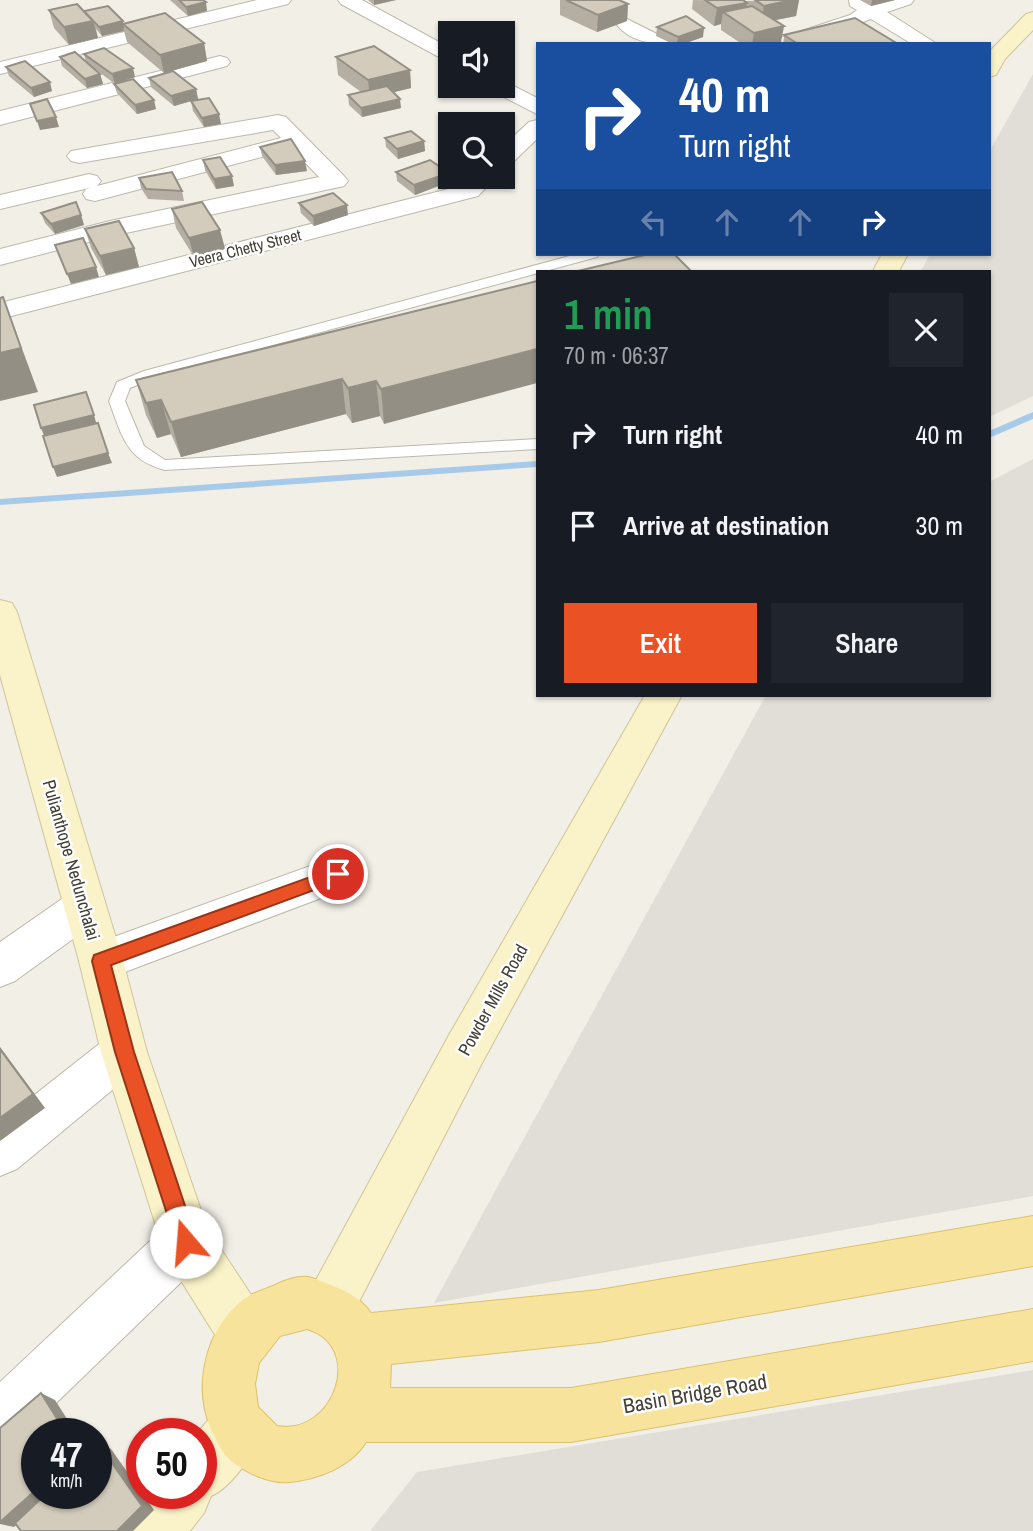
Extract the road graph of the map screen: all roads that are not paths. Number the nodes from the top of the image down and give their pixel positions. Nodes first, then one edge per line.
1 (281, 0) edge
2 (348, 0) edge
3 (852, 0) edge
4 (904, 0) edge
5 (164, 8) dead end
6 (870, 11) junction
7 (1033, 18) edge
8 (180, 24) junction
9 (627, 25) edge
10 (658, 42) edge
11 (786, 42) edge
12 (924, 42) edge
13 (438, 50) edge
14 (220, 62) dead end
15 (991, 67) edge
16 (0, 68) edge
17 (515, 95) edge
18 (536, 106) edge
19 (0, 118) edge
20 (536, 128) edge
21 (295, 141) junction
22 (515, 148) edge
23 (92, 188) junction
24 (471, 189) edge
25 (0, 202) edge
26 (110, 229) junction
27 (585, 256) edge
28 (0, 257) edge
29 (0, 311) edge
30 (536, 444) edge
31 (0, 612) edge
32 (663, 697) edge
33 (338, 874) dead end
34 (84, 907) junction
35 (101, 961) junction
36 (0, 967) edge
37 (124, 1052) junction
38 (0, 1152) edge
39 (1033, 1241) edge
40 (186, 1242) junction
41 (343, 1325) junction
42 (246, 1335) junction
43 (1033, 1335) edge
44 (353, 1415) junction
45 (0, 1420) edge
46 (238, 1427) junction
47 (217, 1453) edge
48 (171, 1509) edge
49 (153, 1531) edge

1 - 8 street
2 - 13 street
3 - 6 street
4 - 6 street
5 - 8 street
6 - 11 street
6 - 12 street
7 - 15 street
8 - 16 street
9 - 10 street
14 - 19 street
17 - 18 street
20 - 22 street
21 - 23 street
21 - 23 street
21 - 26 street
23 - 25 street
23 - 26 street
24 - 29 street, Veera Chetty Street
26 - 28 street
27 - 30 lane
31 - 34 street, Pulianthope Nedunchalai
32 - 41 street, Powder Mills Road
33 - 35 street
34 - 35 street, Pulianthope Nedunchalai
34 - 36 street
35 - 37 street, Pulianthope Nedunchalai
37 - 38 street
37 - 40 street, Pulianthope Nedunchalai
39 - 41 main road
40 - 42 street, Pulianthope Nedunchalai
40 - 45 street
41 - 42 main road
41 - 44 main road
42 - 46 main road
43 - 44 main road, Basin Bridge Road
44 - 46 main road
46 - 47 street
48 - 49 street

